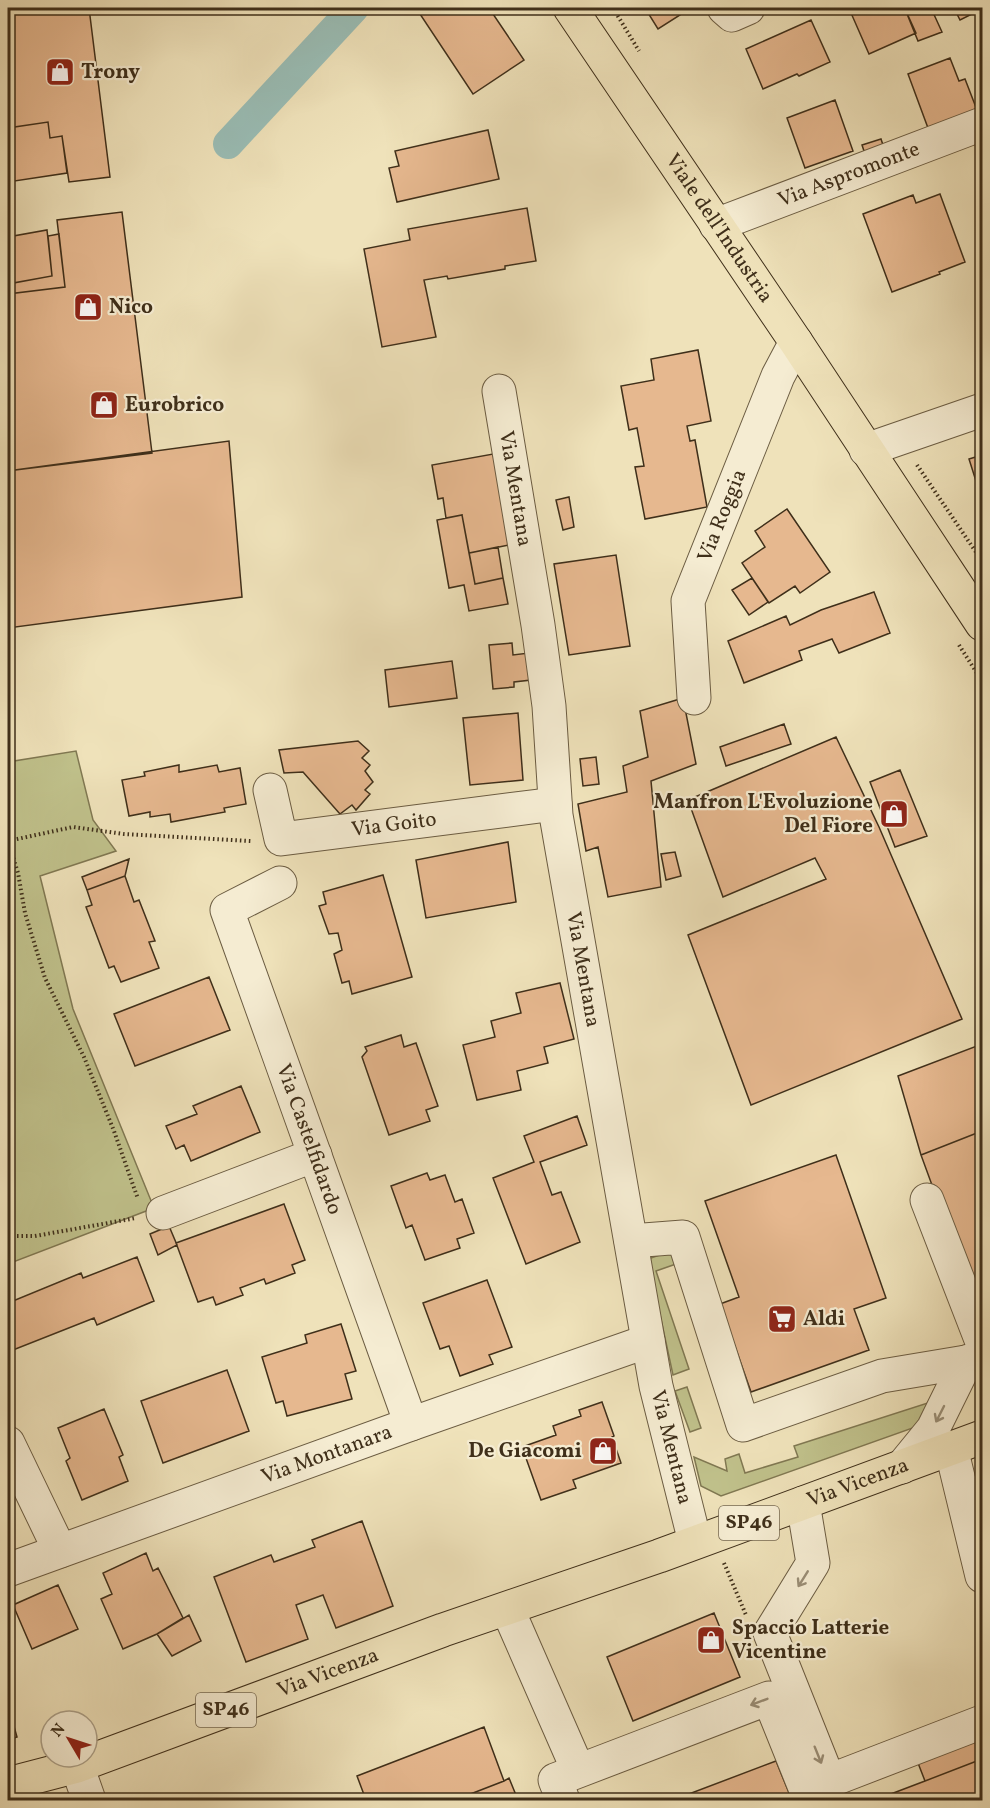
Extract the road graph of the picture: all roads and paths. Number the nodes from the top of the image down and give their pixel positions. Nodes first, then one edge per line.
1 (570, 8) edge
2 (724, 8) edge
3 (748, 8) edge
4 (982, 123) edge
5 (716, 225) junction
6 (796, 342) junction
7 (499, 391) dead end
8 (982, 410) edge
9 (866, 450) junction
10 (982, 624) edge
11 (694, 698) dead end
12 (270, 790) dead end
13 (555, 804) junction
14 (246, 840) dead end
15 (8, 841) edge
16 (280, 883) dead end
17 (315, 1155) junction
18 (927, 1200) dead end
19 (154, 1215) junction
20 (8, 1236) edge
21 (631, 1241) junction
22 (648, 1341) junction
23 (977, 1354) edge
24 (411, 1424) junction
25 (982, 1437) edge
26 (8, 1443) edge
27 (951, 1448) junction
28 (902, 1467) junction
29 (803, 1503) junction
30 (695, 1542) junction
31 (60, 1551) junction
32 (8, 1570) edge
33 (982, 1576) edge
34 (563, 1588) junction
35 (511, 1617) junction
36 (443, 1630) junction
37 (982, 1722) edge
38 (99, 1758) edge
39 (66, 1769) edge
40 (78, 1769) edge
41 (578, 1770) junction
42 (8, 1784) edge
43 (89, 1800) edge
44 (563, 1800) edge
45 (810, 1800) edge

1 - 5 main road, Viale dell'Industria
2 - 3 street
4 - 5 street, Via Aspromonte
5 - 6 main road, Viale dell'Industria
6 - 9 main road, Viale dell'Industria
6 - 11 street, Via Roggia
7 - 13 street, Via Mentana
8 - 9 street
9 - 10 main road, Viale dell'Industria
12 - 13 street, Via Goito
13 - 21 street, Via Mentana
14 - 15 path
15 - 19 path
16 - 17 street, Via Castelfidardo
17 - 19 street
17 - 24 street, Via Castelfidardo
18 - 23 street
19 - 20 path
21 - 22 street, Via Mentana
21 - 23 street
22 - 24 street, Via Montanara
22 - 30 street, Via Mentana
23 -> 28 street
24 - 31 street, Via Montanara
25 - 27 main road, Via Vicenza / SP46
26 - 31 street
27 - 28 main road, Via Vicenza / SP46
27 - 33 street
28 - 29 main road, Via Vicenza / SP46
29 - 30 main road, Via Vicenza / SP46
29 -> 37 street
30 - 34 main road, Via Vicenza / SP46
31 - 32 street, Via Montanara
34 - 35 main road, Via Vicenza
34 - 36 main road, Via Vicenza
35 - 36 main road, Via Vicenza
35 - 41 street
36 - 38 main road, Via Vicenza / SP46
39 - 42 main road, Via Vicenza / SP46
40 - 43 street
41 - 44 street
45 -> 41 street

